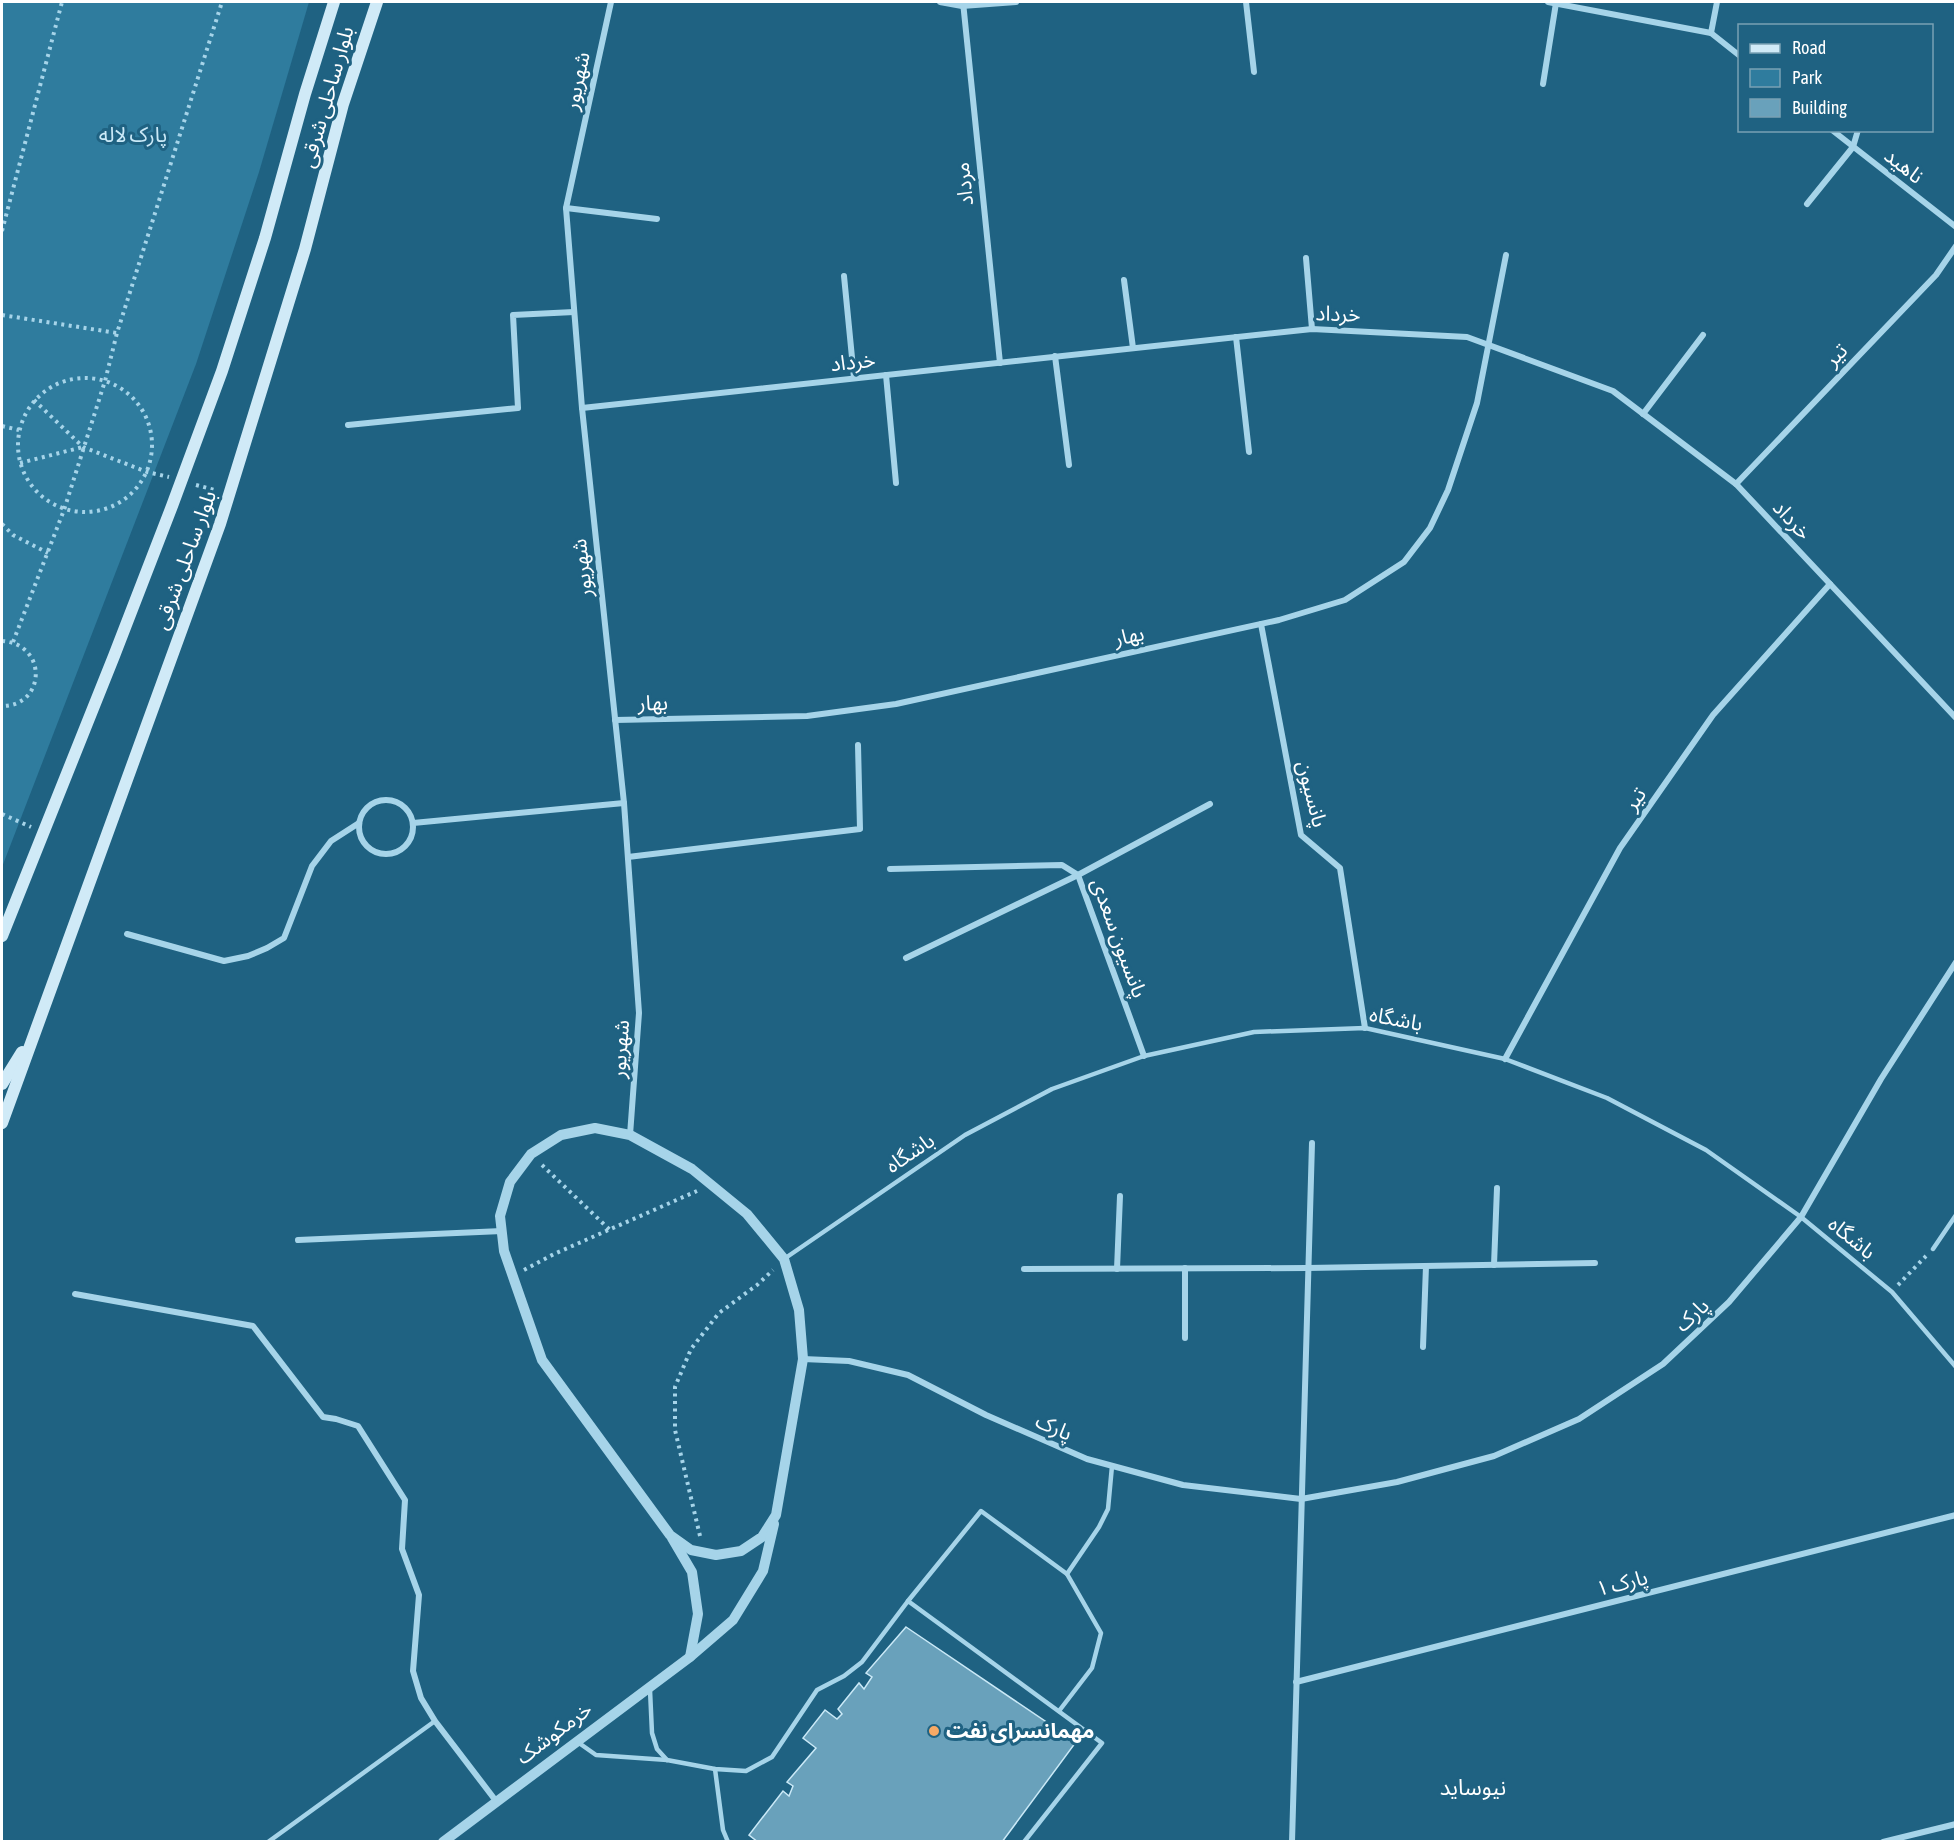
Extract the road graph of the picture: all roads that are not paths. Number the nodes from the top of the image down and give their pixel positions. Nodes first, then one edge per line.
1 (334, 2) edge
2 (377, 2) edge
3 (611, 2) edge
4 (940, 2) edge
5 (1016, 2) edge
6 (1246, 2) edge
7 (1548, 2) edge
8 (1717, 2) edge
9 (1556, 3) junction
10 (962, 4) edge
11 (1711, 33) junction
12 (1738, 54) edge
13 (1254, 72) dead end
14 (1543, 84) dead end
15 (1834, 132) edge
16 (1857, 132) edge
17 (1852, 147) junction
18 (1807, 204) dead end
19 (566, 208) junction
20 (657, 219) dead end
21 (1956, 227) edge
22 (1956, 246) edge
23 (1506, 255) dead end
24 (1306, 258) dead end
25 (844, 276) dead end
26 (1124, 280) dead end
27 (574, 312) junction
28 (1312, 328) junction
29 (1703, 335) dead end
30 (1236, 337) junction
31 (1488, 345) junction
32 (1133, 348) junction
33 (1055, 357) junction
34 (1000, 363) junction
35 (886, 375) junction
36 (854, 378) junction
37 (582, 408) junction
38 (1643, 414) junction
39 (348, 424) dead end
40 (1249, 452) dead end
41 (1069, 465) dead end
42 (896, 483) dead end
43 (1736, 484) junction
44 (1830, 584) junction
45 (1261, 624) junction
46 (1956, 718) edge
47 (615, 720) junction
48 (858, 744) dead end
49 (624, 803) junction
50 (1210, 804) dead end
51 (359, 823) junction
52 (413, 823) junction
53 (628, 857) junction
54 (890, 869) dead end
55 (1078, 874) junction
56 (127, 934) dead end
57 (2, 936) edge
58 (906, 958) dead end
59 (1956, 963) edge
60 (1950, 972) junction
61 (1956, 977) edge
62 (1365, 1028) junction
63 (34, 1032) junction
64 (1144, 1056) junction
65 (1505, 1059) junction
66 (2, 1084) edge
67 (2, 1123) edge
68 (630, 1135) junction
69 (1312, 1143) dead end
70 (1497, 1188) dead end
71 (1120, 1196) dead end
72 (1956, 1215) edge
73 (1801, 1217) junction
74 (502, 1231) junction
75 (298, 1240) dead end
76 (1934, 1249) road end
77 (784, 1259) junction
78 (1596, 1263) dead end
79 (1494, 1265) junction
80 (1426, 1266) junction
81 (1185, 1268) junction
82 (1307, 1268) junction
83 (1023, 1269) dead end
84 (1117, 1269) junction
85 (75, 1294) dead end
86 (1185, 1338) dead end
87 (1423, 1347) dead end
88 (803, 1359) junction
89 (1956, 1367) edge
90 (1112, 1466) junction
91 (1301, 1499) junction
92 (776, 1515) junction
93 (1956, 1515) edge
94 (670, 1534) junction
95 (1067, 1574) junction
96 (908, 1600) junction
97 (690, 1657) junction
98 (1296, 1682) junction
99 (650, 1686) junction
100 (1059, 1712) junction
101 (435, 1721) junction
102 (577, 1741) junction
103 (668, 1760) junction
104 (715, 1769) junction
105 (496, 1801) junction
106 (1956, 1824) edge
107 (268, 1842) edge
108 (443, 1842) edge
109 (728, 1842) edge
110 (1024, 1842) edge
111 (1292, 1842) edge
112 (1882, 1842) edge

1 - 57 main road, بلوار ساحلی شرقی
2 - 63 main road, بلوار ساحلی شرقی
3 - 19 street, شهریور
4 - 10 street
5 - 10 street
6 - 13 street
7 - 9 street
8 - 11 street
9 - 11 street
9 - 14 street
10 - 34 street, مرداد
11 - 12 street
15 - 17 street, ناهید
16 - 17 street
17 - 18 street
17 - 21 street, ناهید
19 - 20 street
19 - 27 street, شهریور
22 - 43 street, تیر
23 - 31 street, بهار
24 - 28 street
25 - 36 street
26 - 32 street
27 - 37 street, شهریور
27 - 39 street
28 - 30 street, خرداد
28 - 31 street, خرداد
29 - 38 street
30 - 32 street, خرداد
30 - 40 street
31 - 38 street, خرداد
31 - 45 street, بهار
32 - 33 street, خرداد
33 - 34 street, خرداد
33 - 41 street
34 - 35 street, خرداد
35 - 36 street, خرداد
35 - 42 street
36 - 37 street, خرداد
37 - 47 street, شهریور
38 - 43 street, خرداد
43 - 44 street, خرداد
44 - 46 street, خرداد
44 - 65 street, تیر
45 - 47 street, بهار
45 - 62 street, پانسیون
47 - 49 street, شهریور
48 - 53 street
49 - 52 street
49 - 53 street, شهریور
50 - 55 street
51 - 52 street
51 - 52 street
51 - 56 street
53 - 68 street, شهریور
54 - 55 street, پانسیون سعدی
55 - 58 street
55 - 64 street, پانسیون سعدی
59 - 60 street, پارک
60 - 61 lane
60 - 73 street, پارک
62 - 64 lane, باشگاه
62 - 65 lane, باشگاه
63 - 66 main road
63 - 67 main road, بلوار ساحلی شرقی
64 - 77 lane, باشگاه
65 - 73 lane, باشگاه
68 - 74 street
68 - 77 street
69 - 82 street
70 - 79 street
71 - 84 street
72 - 76 lane
73 - 89 lane, باشگاه
73 - 91 street, پارک
74 - 75 street
74 - 94 street
77 - 88 street, خرمکوشک
78 - 79 street
79 - 80 street
80 - 82 street
80 - 87 street
81 - 82 street
81 - 84 street
81 - 86 street
82 - 91 street
83 - 84 street
85 - 101 street
88 - 90 street, پارک
88 - 92 street, خرمکوشک
90 - 91 street, پارک
90 - 95 lane
91 - 98 street
92 - 94 street
92 - 97 street, خرمکوشک
93 - 98 street, پارک ۱
94 - 97 street
95 - 96 lane
95 - 100 lane
96 - 100 lane
96 - 104 lane
97 - 99 street, خرمکوشک
98 - 111 street
99 - 102 street, خرمکوشک
99 - 103 lane
100 - 110 lane
101 - 105 street
101 - 107 lane
102 - 103 lane
102 - 105 street, خرمکوشک
103 - 104 lane
104 - 109 lane
105 - 108 street, خرمکوشک
106 - 112 street

